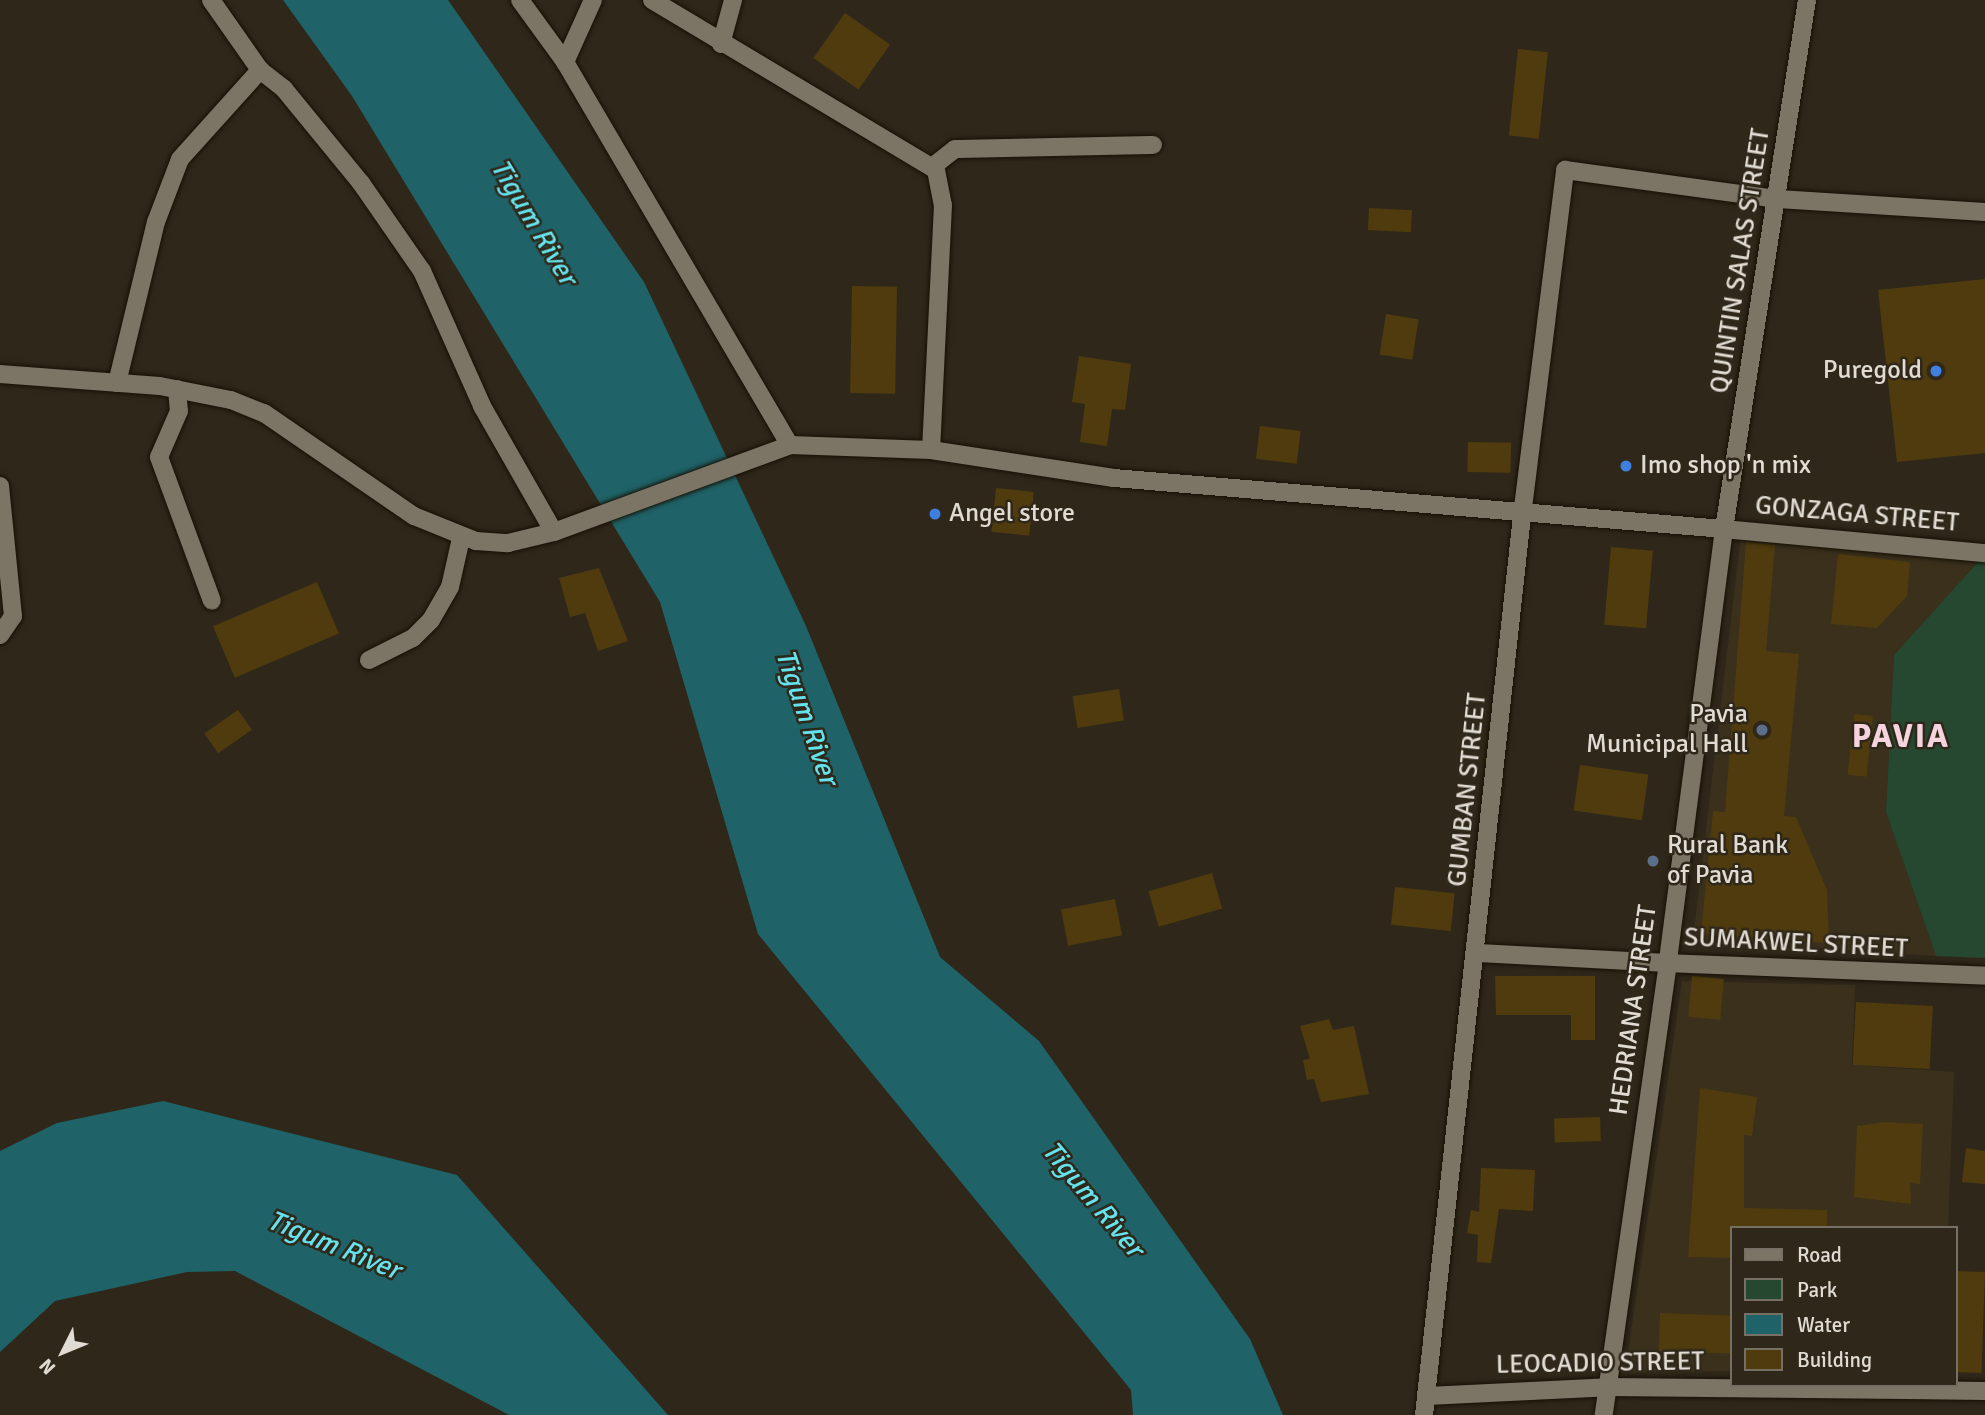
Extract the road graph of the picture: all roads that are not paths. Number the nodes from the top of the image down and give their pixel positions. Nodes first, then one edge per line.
1 (211, 0) edge
2 (520, 0) edge
3 (593, 0) edge
4 (652, 0) edge
5 (733, 0) edge
6 (1807, 0) edge
7 (721, 44) junction
8 (565, 62) junction
9 (260, 70) junction
10 (1153, 145) dead end
11 (932, 167) junction
12 (1778, 199) junction
13 (1985, 212) edge
14 (0, 374) edge
15 (117, 383) junction
16 (177, 389) junction
17 (790, 445) junction
18 (931, 450) junction
19 (0, 486) edge
20 (1522, 516) junction
21 (1724, 529) junction
22 (554, 532) junction
23 (461, 538) junction
24 (1985, 553) edge
25 (212, 601) dead end
26 (0, 635) edge
27 (369, 660) dead end
28 (1478, 953) junction
29 (1668, 963) junction
30 (1985, 976) edge
31 (1608, 1387) junction
32 (1985, 1391) edge
33 (1427, 1396) junction
34 (1424, 1415) edge
35 (1604, 1415) edge

1 - 9 street
2 - 8 street
3 - 8 street
4 - 7 street
5 - 7 street
6 - 12 street, QUINTIN SALAS STREET
7 - 11 street
8 - 17 street
9 - 15 street
9 - 22 street
10 - 11 street
11 - 18 street
12 - 13 street
12 - 20 street, GUMBAN STREET
12 - 21 street, QUINTIN SALAS STREET
14 - 15 street, GONZAGA STREET
15 - 16 street, GONZAGA STREET
16 - 23 street, GONZAGA STREET
16 - 25 street
17 - 18 street, GONZAGA STREET
17 - 22 street, GONZAGA STREET
18 - 20 street, GONZAGA STREET
19 - 26 street
20 - 21 street, GONZAGA STREET
20 - 28 street, GUMBAN STREET
21 - 24 street, GONZAGA STREET
21 - 29 street, HEDRIANA STREET
22 - 23 street, GONZAGA STREET
23 - 27 street
28 - 29 street, SUMAKWEL STREET
28 - 33 street, GUMBAN STREET
29 - 30 street, SUMAKWEL STREET
29 - 31 street, HEDRIANA STREET
31 - 32 street, LEOCADIO STREET
31 - 33 street, LEOCADIO STREET
31 - 35 street, HEDRIANA STREET
33 - 34 street, GUMBAN STREET

